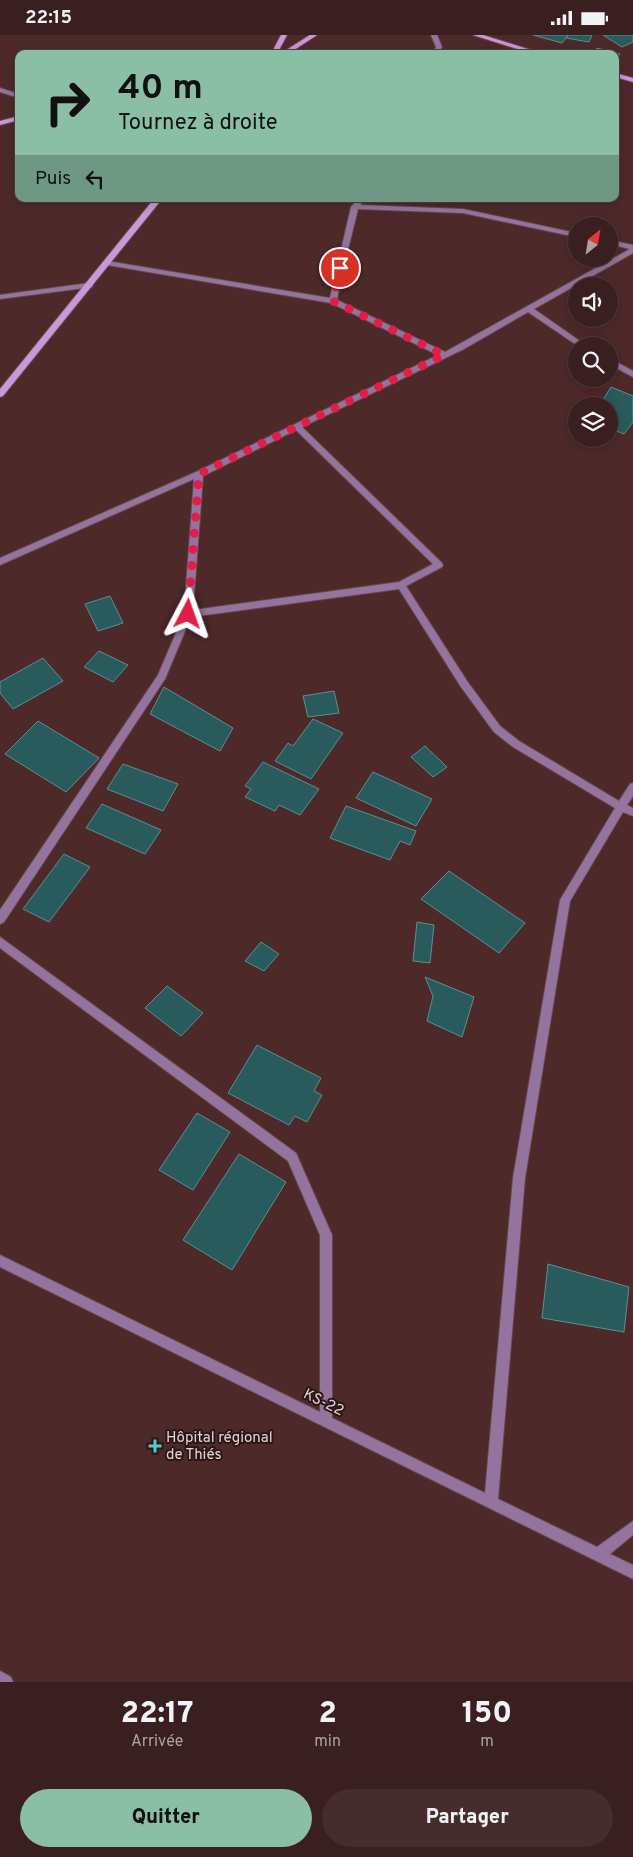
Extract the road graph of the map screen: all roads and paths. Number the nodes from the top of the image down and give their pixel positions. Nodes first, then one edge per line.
1 (284, 35) edge
2 (314, 35) edge
3 (434, 35) edge
4 (476, 35) edge
5 (276, 50) edge
6 (290, 50) edge
7 (437, 50) edge
8 (527, 50) edge
9 (619, 76) edge
10 (633, 80) edge
11 (0, 90) edge
12 (15, 95) edge
13 (15, 119) edge
14 (0, 123) edge
15 (156, 202) edge
16 (359, 202) edge
17 (355, 207) junction
18 (568, 233) edge
19 (618, 245) edge
20 (633, 249) edge
21 (107, 263) junction
22 (89, 285) junction
23 (0, 297) edge
24 (333, 301) junction
25 (528, 309) junction
26 (570, 337) edge
27 (444, 355) junction
28 (618, 366) edge
29 (633, 374) edge
30 (0, 395) edge
31 (297, 427) junction
32 (199, 474) junction
33 (0, 561) edge
34 (402, 585) junction
35 (188, 614) junction
36 (633, 787) edge
37 (621, 807) junction
38 (633, 812) edge
39 (0, 919) edge
40 (0, 942) edge
41 (0, 1261) edge
42 (326, 1422) junction
43 (490, 1502) junction
44 (633, 1527) edge
45 (598, 1555) junction
46 (633, 1572) edge
47 (0, 1679) edge
48 (6, 1682) edge

1 - 5 main road
2 - 6 main road
3 - 7 street
4 - 8 main road
9 - 10 main road
11 - 12 street
13 - 14 main road
15 - 21 main road
16 - 17 street
17 - 18 street
17 - 24 street
19 - 20 street
20 - 25 street
21 - 22 main road
21 - 24 street
22 - 23 street
22 - 30 main road
24 - 27 street
25 - 26 street
25 - 27 street
27 - 31 street
28 - 29 street
31 - 32 street
31 - 34 street
32 - 33 street
32 - 35 street
34 - 35 street
34 - 37 street
35 - 39 street
36 - 37 street
37 - 38 street
37 - 43 street
40 - 42 street
41 - 42 street, KS-22
42 - 43 street, KS-22
43 - 45 street, KS-22
44 - 45 street
45 - 46 street, KS-22
47 - 48 street

